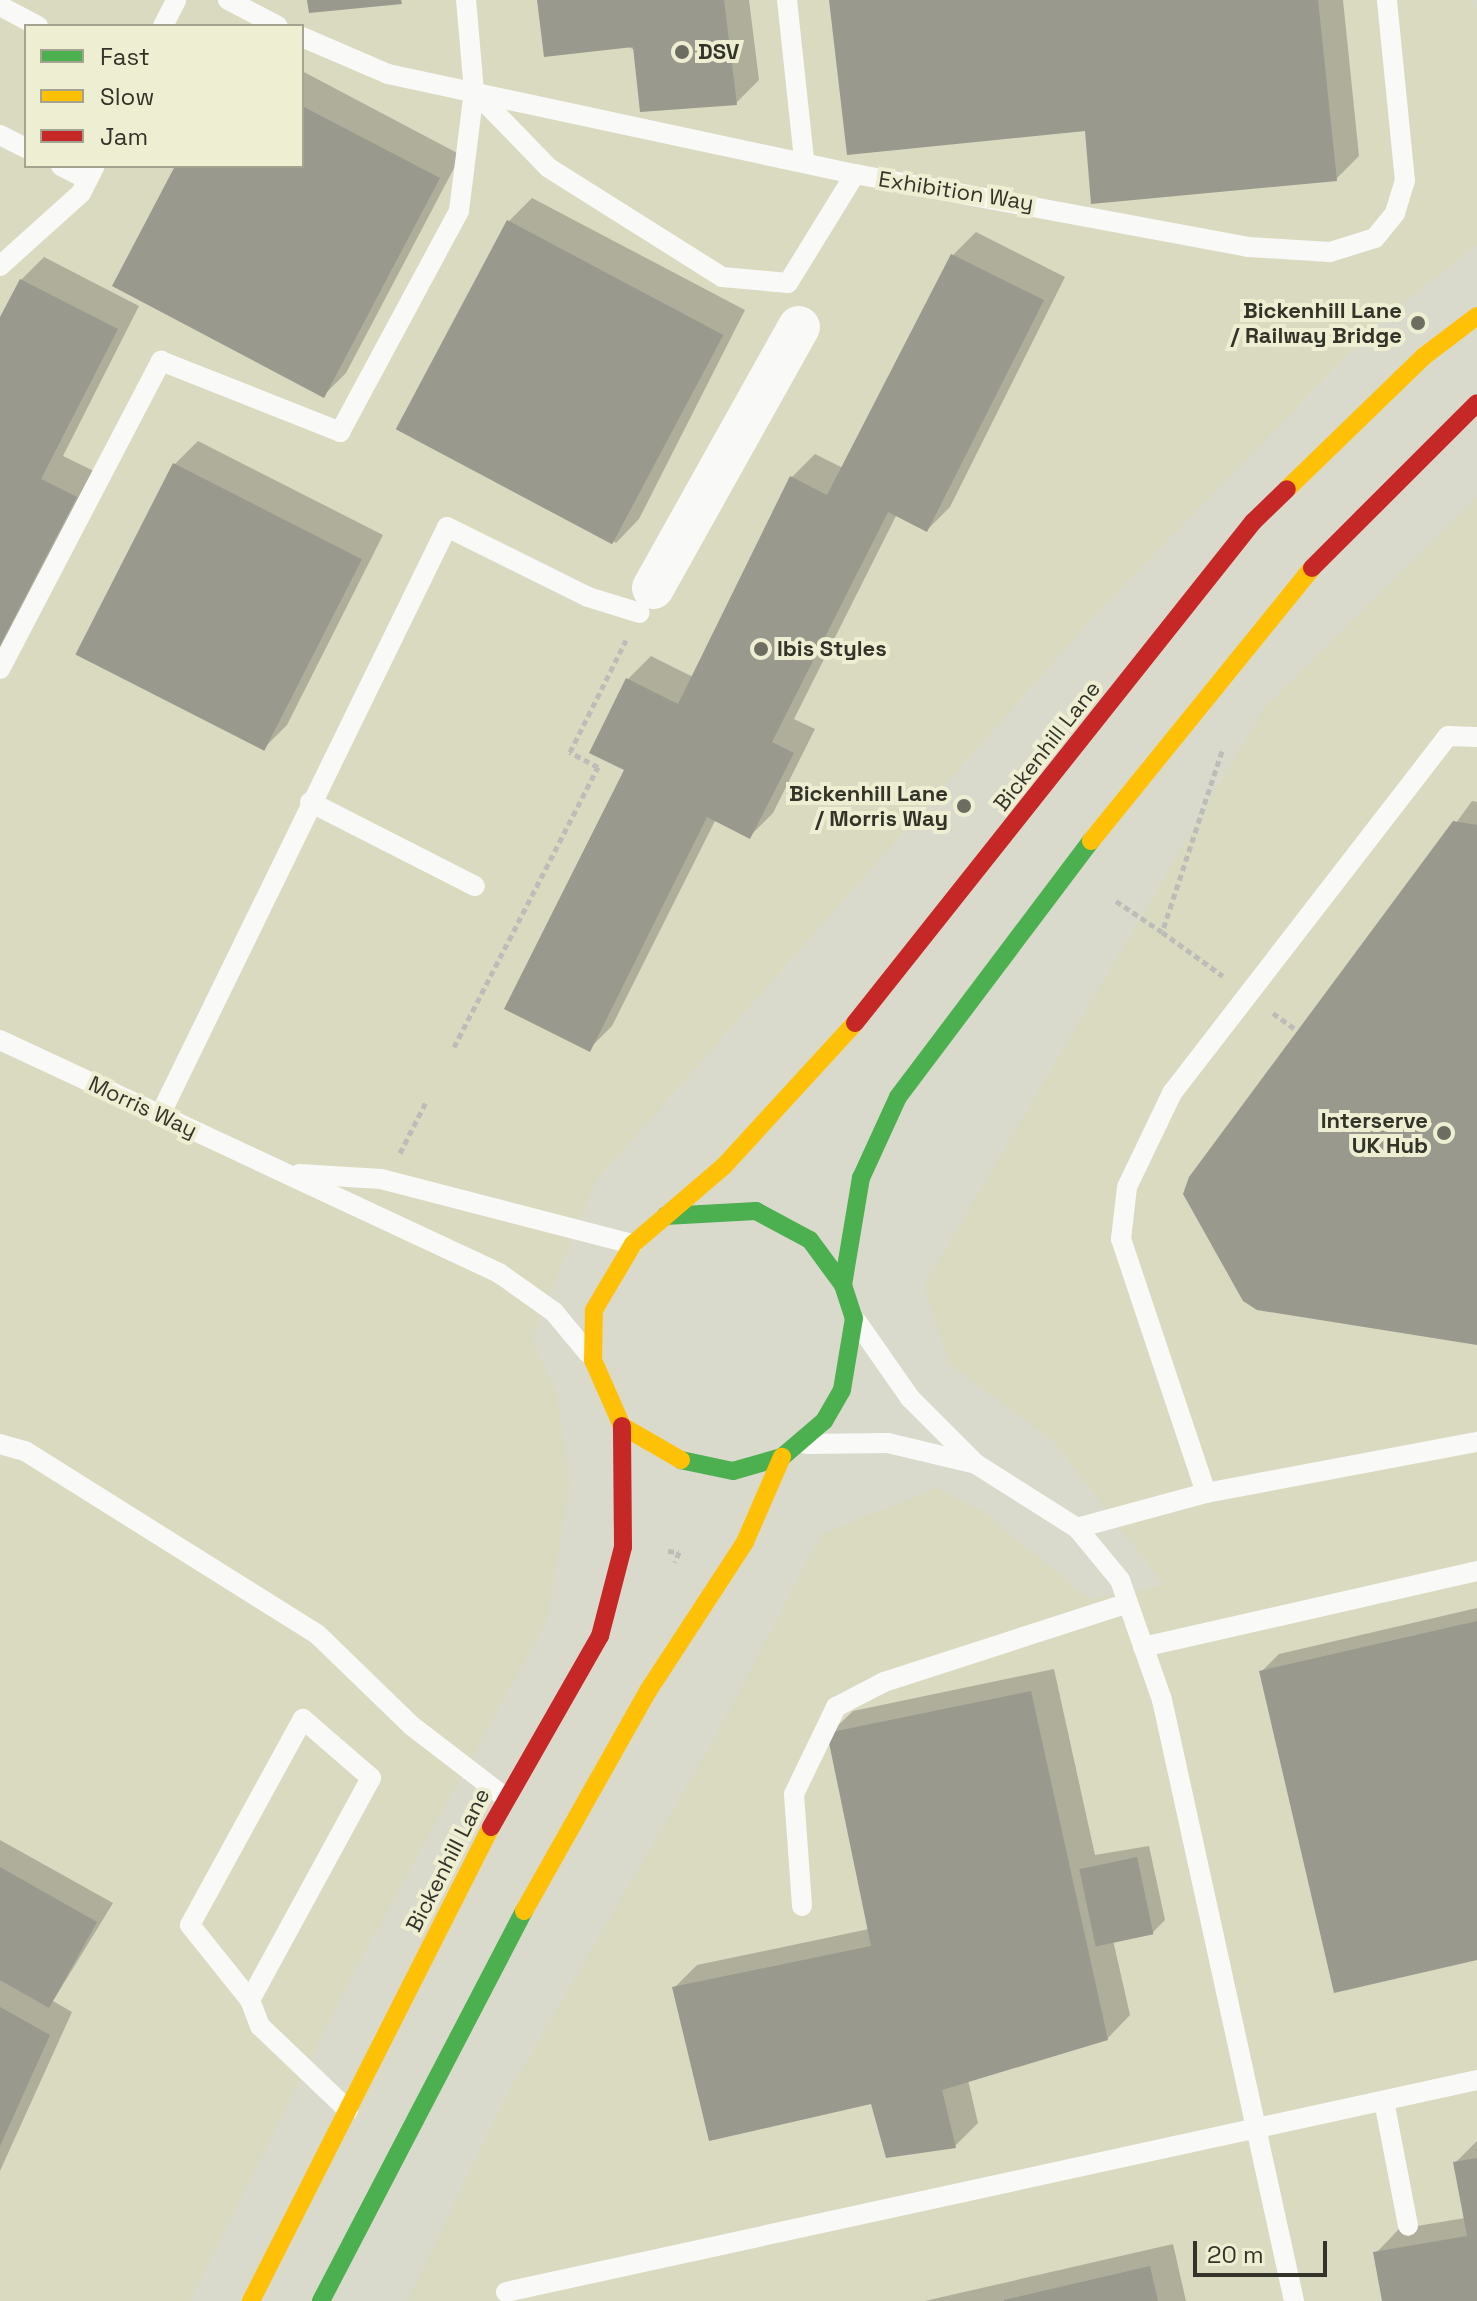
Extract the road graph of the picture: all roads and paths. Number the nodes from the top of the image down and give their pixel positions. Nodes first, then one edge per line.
1 (176, 0) edge
2 (228, 0) edge
3 (466, 0) edge
4 (787, 0) edge
5 (1387, 0) edge
6 (0, 6) edge
7 (34, 24) edge
8 (164, 24) edge
9 (274, 24) edge
10 (304, 38) edge
11 (474, 91) junction
12 (0, 135) edge
13 (24, 147) edge
14 (804, 158) junction
15 (70, 168) edge
16 (91, 173) edge
17 (855, 174) junction
18 (0, 266) edge
19 (1477, 316) edge
20 (799, 327) dead end
21 (1477, 403) edge
22 (646, 601) junction
23 (0, 669) edge
24 (1477, 737) edge
25 (1225, 742) dead end
26 (310, 802) junction
27 (475, 886) dead end
28 (1116, 901) dead end
29 (1162, 932) junction
30 (1248, 994) junction
31 (1296, 1030) dead end
32 (0, 1040) edge
33 (454, 1047) dead end
34 (427, 1100) dead end
35 (160, 1115) junction
36 (396, 1161) dead end
37 (287, 1174) junction
38 (665, 1216) junction
39 (633, 1244) junction
40 (843, 1285) junction
41 (854, 1318) junction
42 (593, 1360) junction
43 (622, 1426) junction
44 (1477, 1442) edge
45 (0, 1444) edge
46 (801, 1444) junction
47 (782, 1457) junction
48 (976, 1464) junction
49 (1206, 1493) junction
50 (1077, 1528) junction
51 (1477, 1571) edge
52 (1128, 1603) junction
53 (1143, 1647) junction
54 (506, 1798) junction
55 (802, 1906) dead end
56 (250, 2000) junction
57 (1477, 2080) edge
58 (1384, 2101) junction
59 (348, 2110) junction
60 (1255, 2130) junction
61 (1408, 2226) dead end
62 (506, 2292) dead end
63 (251, 2301) edge
64 (321, 2301) edge
65 (1294, 2301) edge

1 - 8 lane
2 - 9 lane
3 - 11 lane
4 - 14 lane
5 - 17 lane, Exhibition Way
6 - 7 lane
10 - 11 lane, Exhibition Way
11 - 14 lane, Exhibition Way
11 - 17 lane
11 - 23 lane
12 - 13 lane
14 - 17 lane, Exhibition Way
15 - 16 lane
16 - 18 lane
19 - 38 main road, Bickenhill Lane
20 - 22 street
21 - 40 main road
22 - 26 lane
22 - 33 path
24 - 30 lane
25 - 29 path
26 - 27 lane
26 - 35 lane
28 - 29 path
29 - 30 path
30 - 31 path
30 - 49 lane
32 - 35 lane, Morris Way
34 - 36 path
35 - 37 lane, Morris Way
37 - 39 lane
37 - 42 lane, Morris Way
38 - 39 main road
38 - 40 main road
39 - 42 main road
40 - 41 main road
41 - 46 main road
41 - 48 lane
42 - 43 main road
43 - 47 main road
43 - 54 main road, Bickenhill Lane
44 - 49 lane
45 - 54 lane
46 - 47 main road
46 - 48 lane
47 - 64 main road
48 - 50 lane
49 - 50 lane
50 - 52 lane
51 - 53 lane
52 - 53 lane
52 - 55 lane
53 - 60 lane
54 - 59 main road, Bickenhill Lane
56 - 56 lane
56 - 59 lane
57 - 58 lane
58 - 60 lane
58 - 61 lane
59 - 63 main road, Bickenhill Lane
60 - 62 lane
60 - 65 lane

